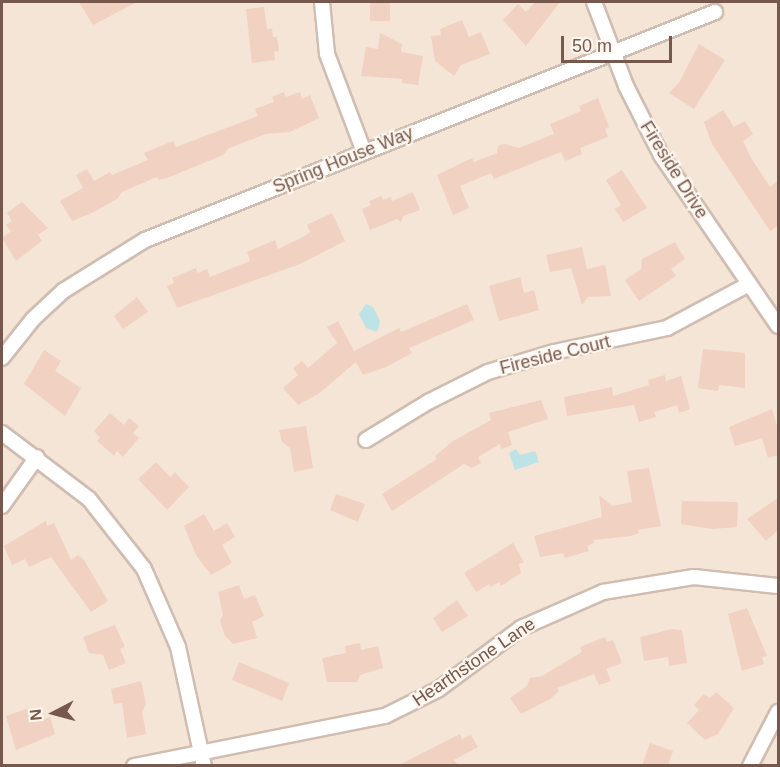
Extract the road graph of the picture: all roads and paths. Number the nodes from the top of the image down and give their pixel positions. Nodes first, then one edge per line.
1 (322, 2) edge
2 (594, 2) edge
3 (715, 12) dead end
4 (612, 52) junction
5 (364, 152) junction
6 (749, 284) junction
7 (778, 326) edge
8 (2, 358) edge
9 (2, 433) edge
10 (366, 440) dead end
11 (37, 457) junction
12 (2, 506) edge
13 (778, 586) edge
14 (778, 712) edge
15 (203, 759) edge
16 (134, 765) edge
17 (750, 765) edge

1 - 5 street
2 - 4 street, Fireside Drive
3 - 4 street, Spring House Way
4 - 5 street, Spring House Way
4 - 6 street, Fireside Drive
5 - 8 street, Spring House Way
6 - 7 street, Fireside Drive
6 - 10 street, Fireside Court
9 - 11 street
11 - 12 street
11 - 15 street
13 - 15 street, Hearthstone Lane
14 - 17 street
15 - 16 street, Hearthstone Lane

